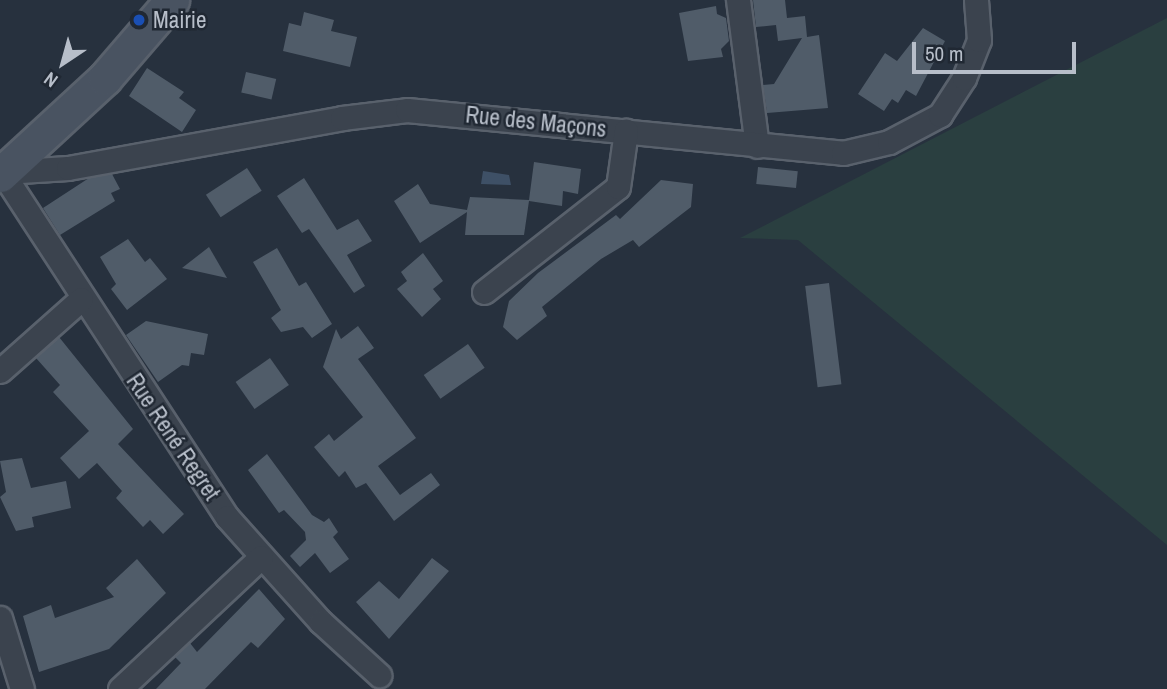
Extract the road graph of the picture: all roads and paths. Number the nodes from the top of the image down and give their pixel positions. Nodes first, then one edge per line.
1 (172, 0) edge
2 (738, 0) edge
3 (976, 0) edge
4 (626, 131) junction
5 (757, 146) junction
6 (1, 172) edge
7 (484, 292) dead end
8 (81, 299) junction
9 (0, 371) edge
10 (261, 556) junction
11 (0, 618) edge
12 (379, 675) dead end
13 (22, 689) edge
14 (120, 689) edge

1 - 6 street
2 - 5 street
3 - 5 street, Rue des Maçons
4 - 5 street, Rue des Maçons
4 - 6 street, Rue des Maçons
4 - 7 street
6 - 8 street, Rue René Regret
8 - 9 street
8 - 10 street, Rue René Regret
10 - 12 street, Rue René Regret
10 - 14 street
11 - 13 street

